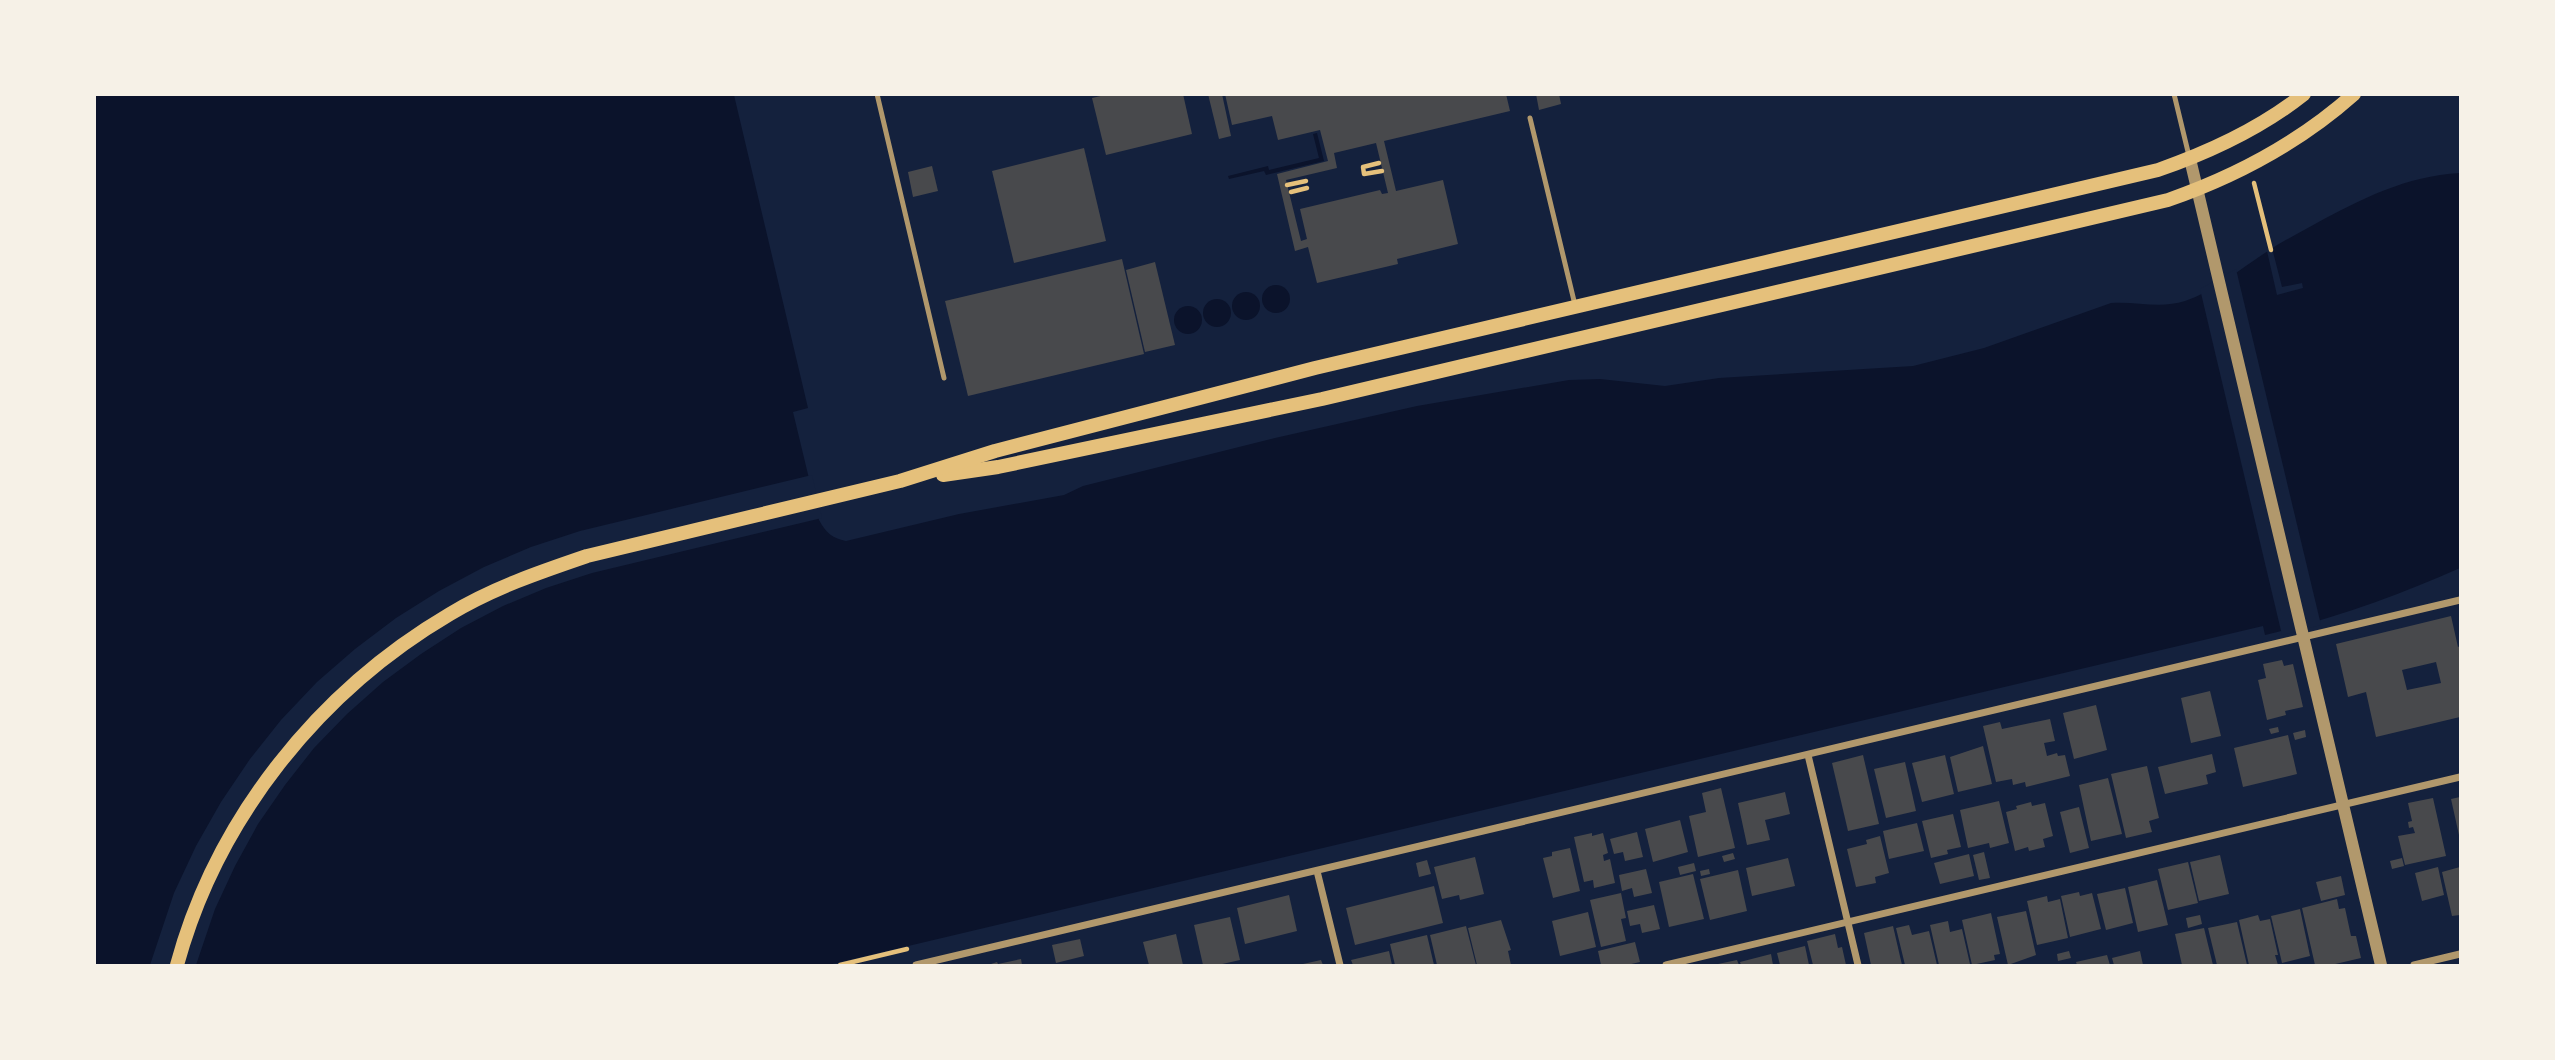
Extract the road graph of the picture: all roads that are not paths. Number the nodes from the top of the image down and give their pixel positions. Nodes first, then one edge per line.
1 (877, 94) edge
2 (2174, 94) edge
3 (2304, 94) edge
4 (2354, 94) edge
5 (1530, 118) dead end
6 (2190, 159) junction
7 (2197, 190) junction
8 (1576, 307) junction
9 (944, 378) dead end
10 (900, 481) junction
11 (2460, 600) edge
12 (2302, 634) junction
13 (1808, 755) junction
14 (2460, 777) edge
15 (2343, 805) junction
16 (1317, 871) junction
17 (1848, 922) junction
18 (2460, 954) edge
19 (177, 965) edge
20 (916, 965) edge
21 (1340, 965) edge
22 (1666, 965) edge
23 (1858, 965) edge
24 (2381, 965) edge
25 (2414, 965) edge

1 - 9 lane
2 - 6 lane
3 - 6 main road
4 - 7 main road
5 - 8 lane
6 - 7 street
6 - 8 main road
7 - 10 main road
7 - 12 street
8 - 10 main road
10 - 19 main road
11 - 12 street
12 - 13 street
12 - 15 street
13 - 16 street
13 - 17 street
14 - 15 street
15 - 17 street
15 - 24 street
16 - 20 street
16 - 21 street
17 - 22 street
17 - 23 street
18 - 25 street

